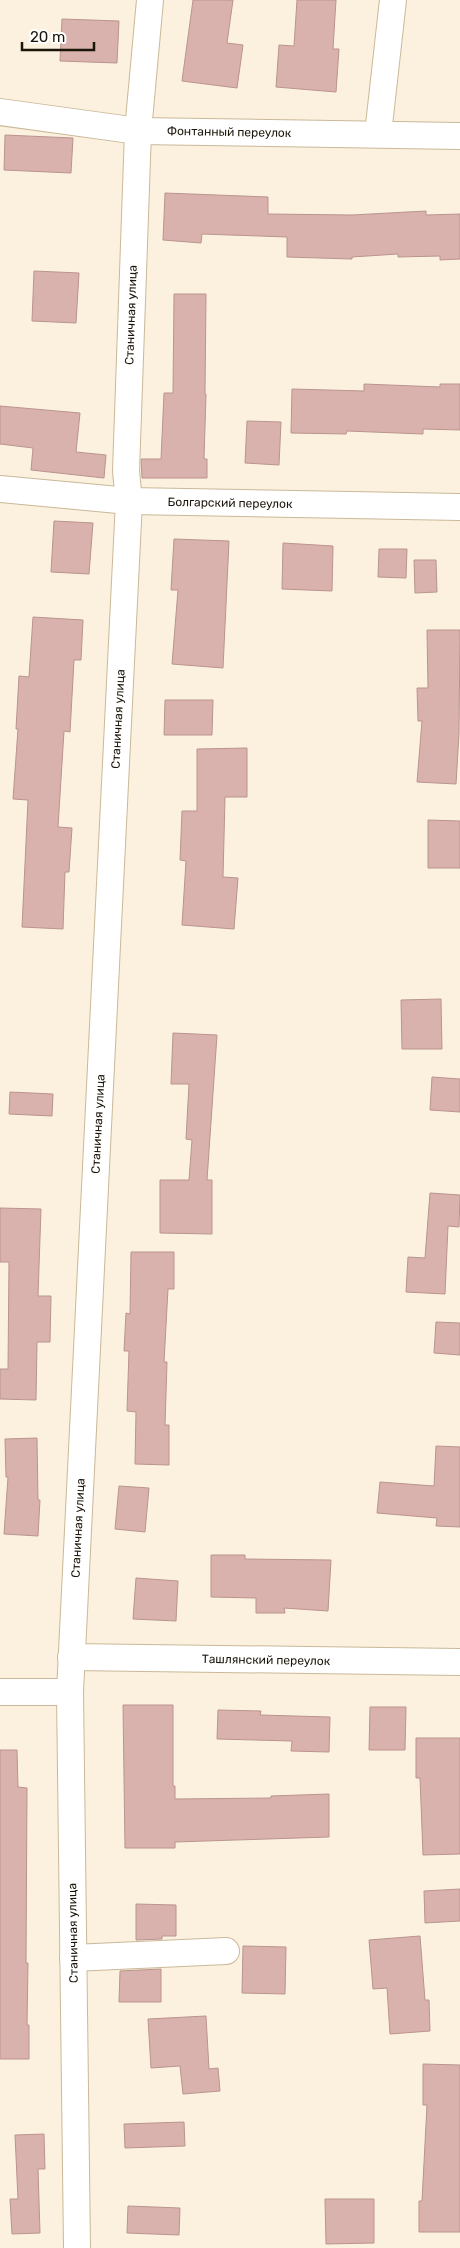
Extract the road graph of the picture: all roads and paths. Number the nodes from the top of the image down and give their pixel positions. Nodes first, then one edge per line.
1 (150, 0) edge
2 (393, 0) edge
3 (0, 112) edge
4 (138, 131) junction
5 (378, 134) junction
6 (460, 136) edge
7 (0, 489) edge
8 (129, 501) junction
9 (460, 507) edge
10 (71, 1657) junction
11 (460, 1662) edge
12 (0, 1692) edge
13 (70, 1692) junction
14 (226, 1951) dead end
15 (73, 1958) junction
16 (77, 2248) edge

1 - 4 street, Станичная улица
2 - 5 street
3 - 4 street, Фонтанный переулок
4 - 5 street, Фонтанный переулок
4 - 8 street, Станичная улица
5 - 6 street, Фонтанный переулок
7 - 8 street, Болгарский переулок
8 - 9 street, Болгарский переулок
8 - 10 street, Станичная улица
10 - 11 street, Ташлянский переулок
10 - 13 street, Станичная улица
12 - 13 street
13 - 15 street, Станичная улица
14 - 15 street
15 - 16 street, Станичная улица

